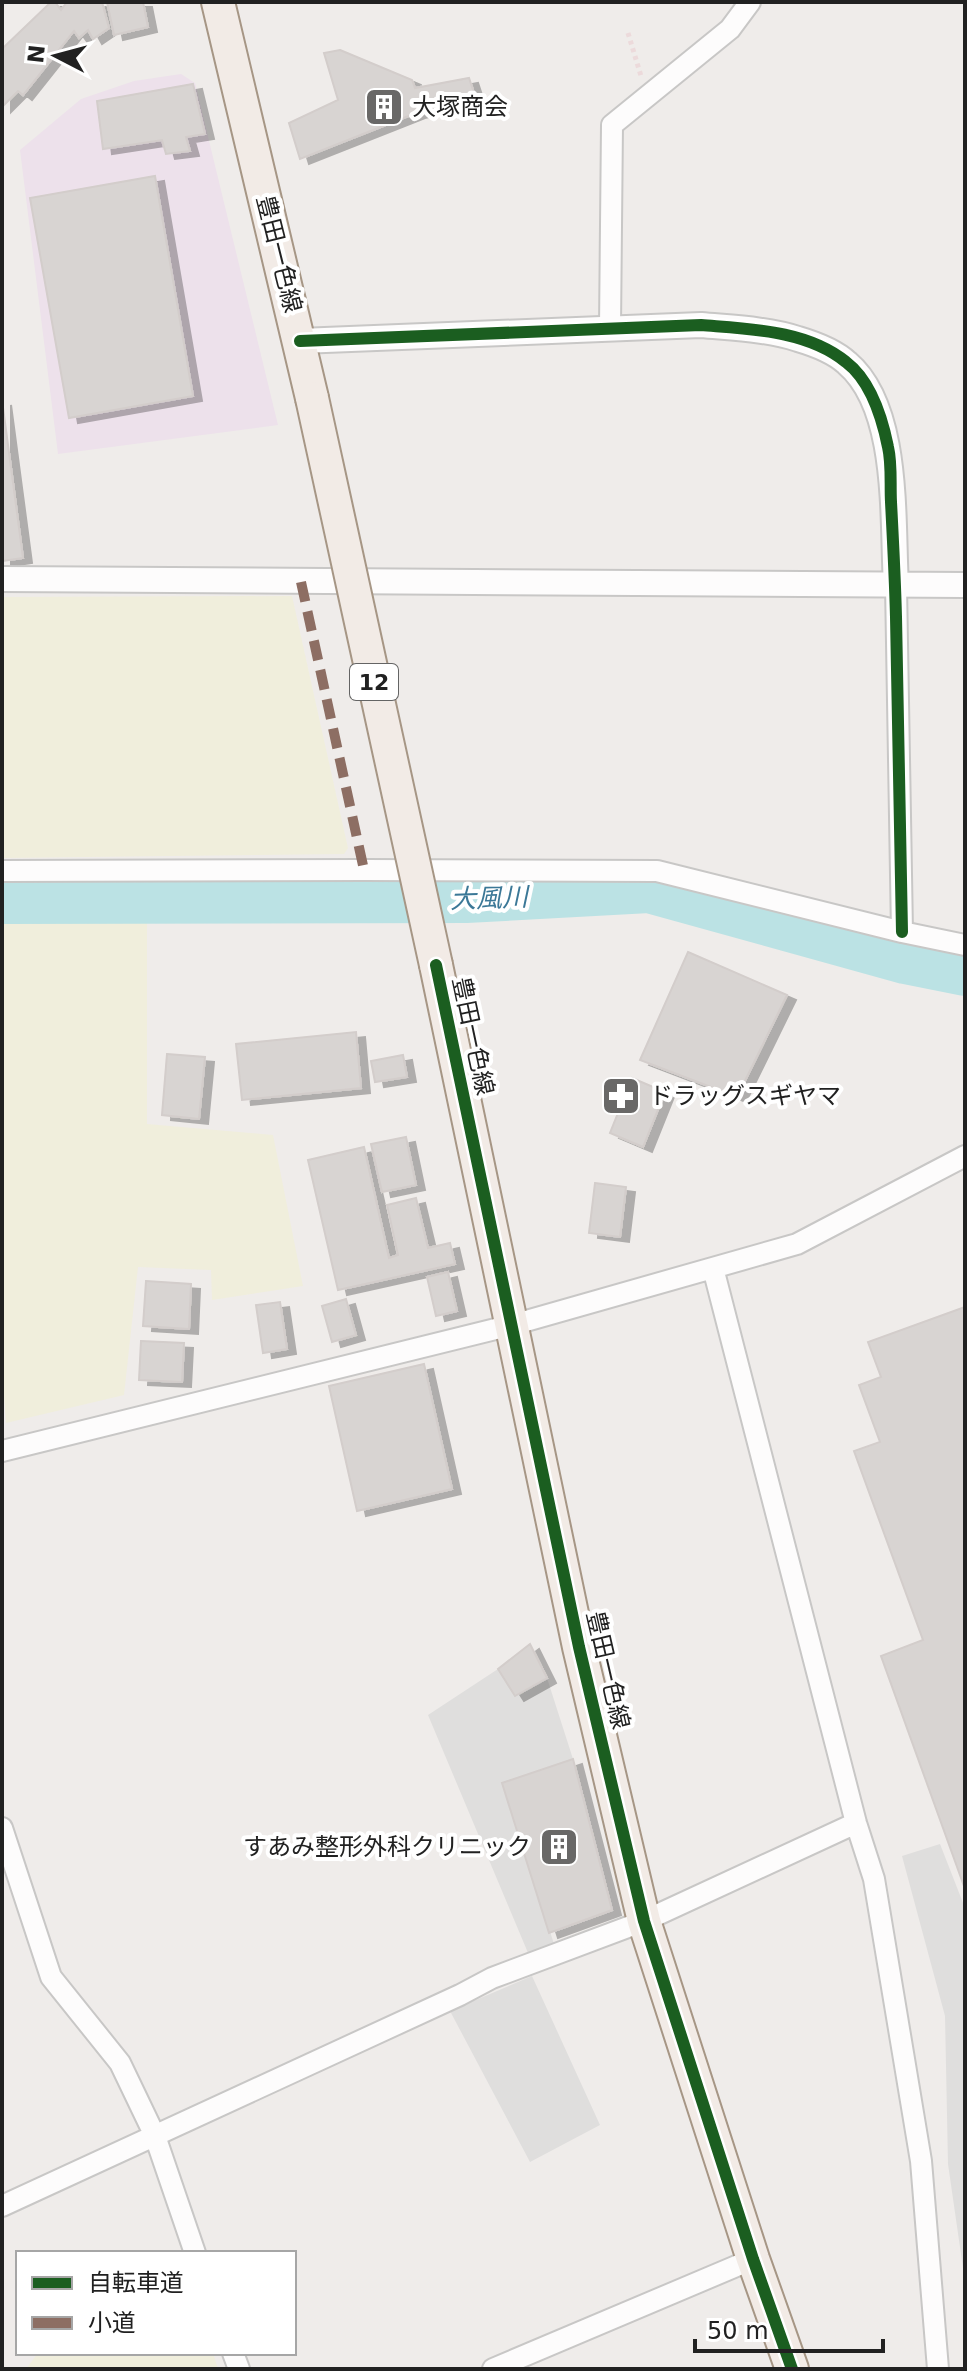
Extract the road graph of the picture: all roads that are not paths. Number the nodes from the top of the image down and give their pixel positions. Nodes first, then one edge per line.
1 (218, 2) edge
2 (750, 2) edge
3 (610, 327) junction
4 (300, 341) junction
5 (2, 579) edge
6 (896, 585) junction
7 (965, 585) edge
8 (2, 871) edge
9 (902, 932) junction
10 (965, 945) edge
11 (965, 1156) edge
12 (713, 1268) junction
13 (512, 1325) junction
14 (2, 1451) edge
15 (856, 1823) junction
16 (2, 1828) edge
17 (644, 1921) junction
18 (155, 2136) junction
19 (2, 2206) edge
20 (194, 2251) edge
21 (753, 2259) junction
22 (493, 2369) edge
23 (792, 2369) edge
24 (938, 2369) edge

1 - 4 main road, 豊田一色線 / 12
2 - 3 street
3 - 4 street
3 - 6 street
4 - 13 main road, 豊田一色線 / 12, bridge
5 - 6 street
6 - 7 street
6 - 9 street
8 - 9 street
9 - 10 street
11 - 12 street
12 - 13 street
12 - 15 street
13 - 14 street
13 - 17 main road, 豊田一色線 / 12
15 - 17 street
15 - 24 street
16 - 18 street
17 - 18 street
17 - 21 main road, 豊田一色線 / 12
18 - 19 street
18 - 20 street
21 - 22 street
21 - 23 main road, 豊田一色線 / 12

